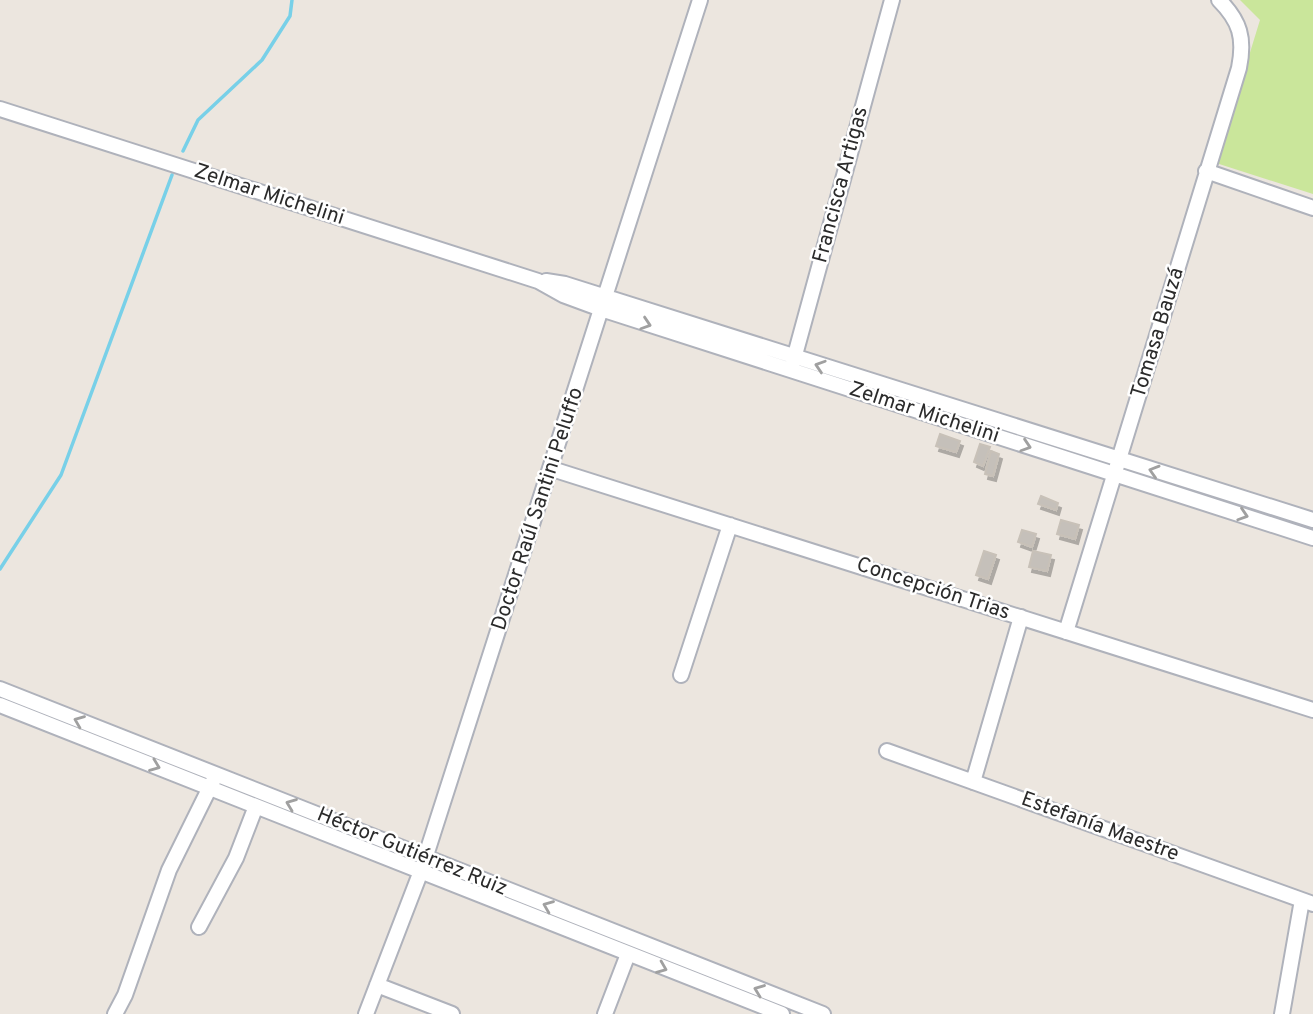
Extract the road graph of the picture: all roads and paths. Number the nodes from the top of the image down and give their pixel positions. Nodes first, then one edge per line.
1 (701, 0) edge
2 (1219, 0) edge
3 (890, 1) edge
4 (0, 109) edge
5 (1206, 171) junction
6 (1313, 208) edge
7 (603, 303) junction
8 (792, 364) junction
9 (1117, 467) junction
10 (552, 469) junction
11 (1313, 520) edge
12 (730, 525) junction
13 (1313, 538) edge
14 (1021, 617) junction
15 (1066, 632) junction
16 (681, 675) dead end
17 (0, 689) edge
18 (0, 705) edge
19 (1313, 710) edge
20 (887, 751) dead end
21 (214, 781) junction
22 (973, 782) junction
23 (256, 806) junction
24 (421, 870) junction
25 (1308, 902) edge
26 (199, 928) dead end
27 (628, 954) junction
28 (377, 985) junction
29 (115, 1014) edge
30 (366, 1014) edge
31 (452, 1014) edge
32 (604, 1014) edge
33 (782, 1014) edge
34 (823, 1014) edge
35 (1282, 1014) edge

1 - 7 street, Doctor Raúl Santini Peluffo
2 - 5 street, Tomasa Bauzá
3 - 8 street, Francisca Artigas
4 - 7 street, Zelmar Michelini
5 - 6 street
5 - 9 street, Tomasa Bauzá
7 - 8 street, Zelmar Michelini
7 - 10 street, Doctor Raúl Santini Peluffo
8 - 9 street, Zelmar Michelini
11 -> 9 street, Zelmar Michelini
9 -> 13 street, Zelmar Michelini
9 - 15 street, Tomasa Bauzá
10 - 12 street, Concepción Trias
10 - 24 street, Doctor Raúl Santini Peluffo
12 - 14 street, Concepción Trias
12 - 16 street
14 - 15 street, Concepción Trias
14 - 22 street
15 - 19 street, Concepción Trias
21 -> 17 street, Héctor Gutiérrez Ruiz
18 -> 21 street, Héctor Gutiérrez Ruiz
20 - 22 street, Estefanía Maestre
21 - 23 street, Héctor Gutiérrez Ruiz
21 - 29 street
34 -> 21 street, Héctor Gutiérrez Ruiz
22 - 25 street, Estefanía Maestre
23 - 24 street, Héctor Gutiérrez Ruiz
23 - 26 street
24 - 27 street, Héctor Gutiérrez Ruiz
24 - 28 street, Doctor Raúl Santini Peluffo
25 - 35 street
27 - 32 street
27 -> 33 street, Héctor Gutiérrez Ruiz
28 - 30 street, Doctor Raúl Santini Peluffo
28 - 31 street

